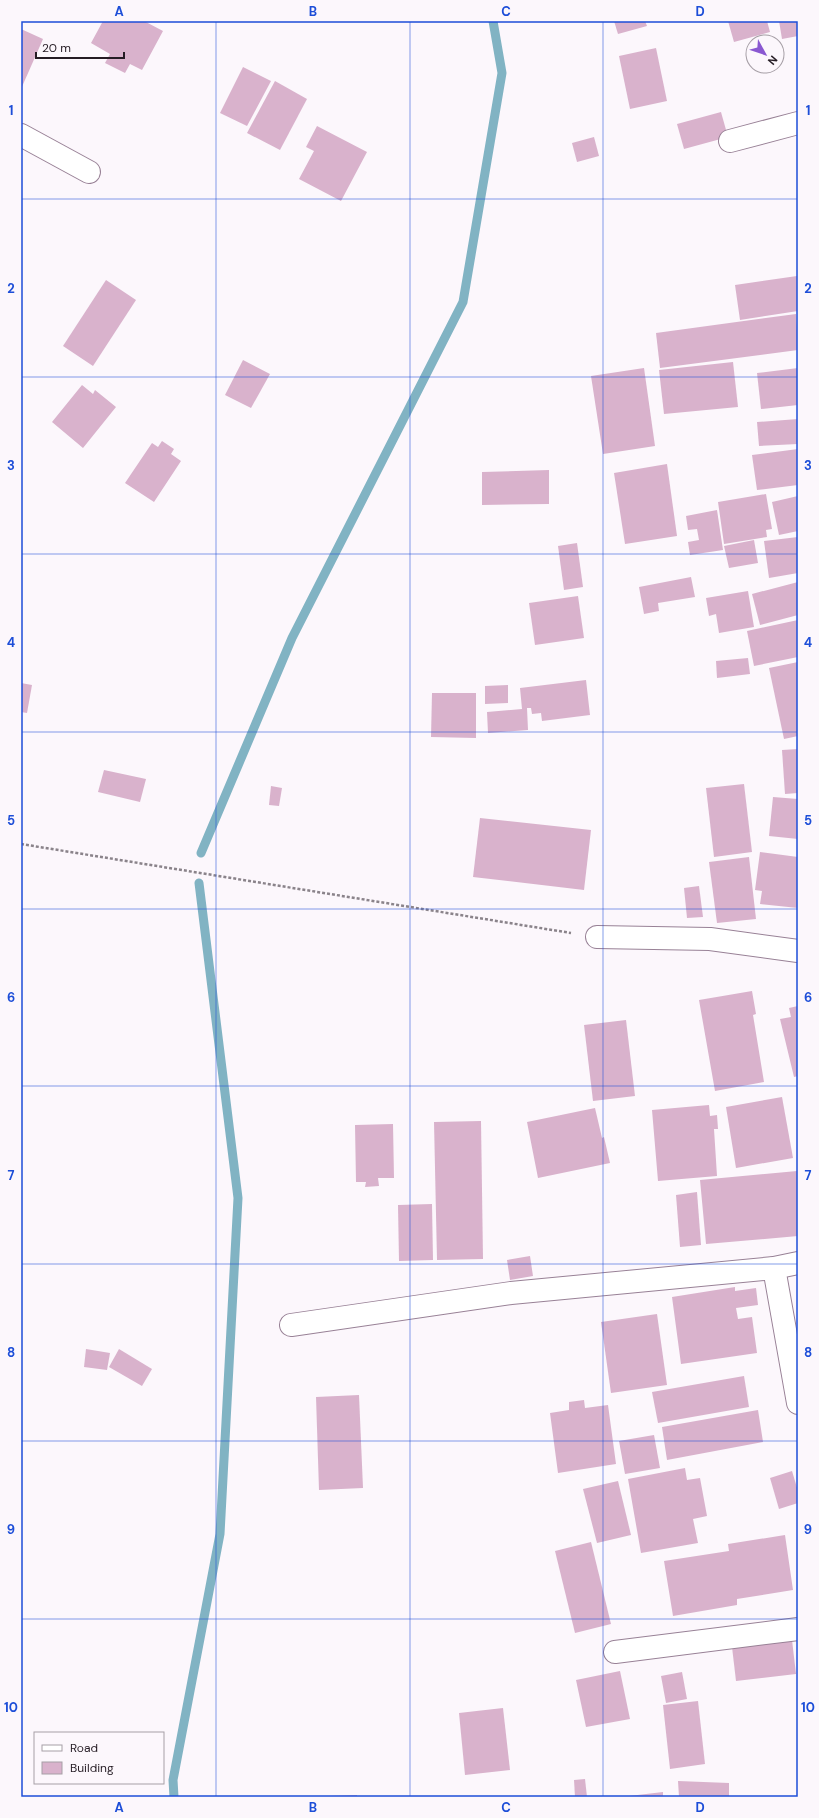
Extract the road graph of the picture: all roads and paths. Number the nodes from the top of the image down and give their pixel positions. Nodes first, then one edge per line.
1 (798, 123) edge
2 (21, 135) edge
3 (730, 141) dead end
4 (89, 172) dead end
5 (21, 844) edge
6 (597, 937) joint
7 (798, 951) edge
8 (798, 1263) edge
9 (774, 1268) junction
10 (291, 1325) dead end
11 (798, 1403) edge
12 (798, 1629) edge
13 (615, 1652) dead end

1 - 3 street
2 - 4 street
5 - 6 path
6 - 7 street
8 - 9 street
9 - 10 street
9 - 11 street
12 - 13 street

